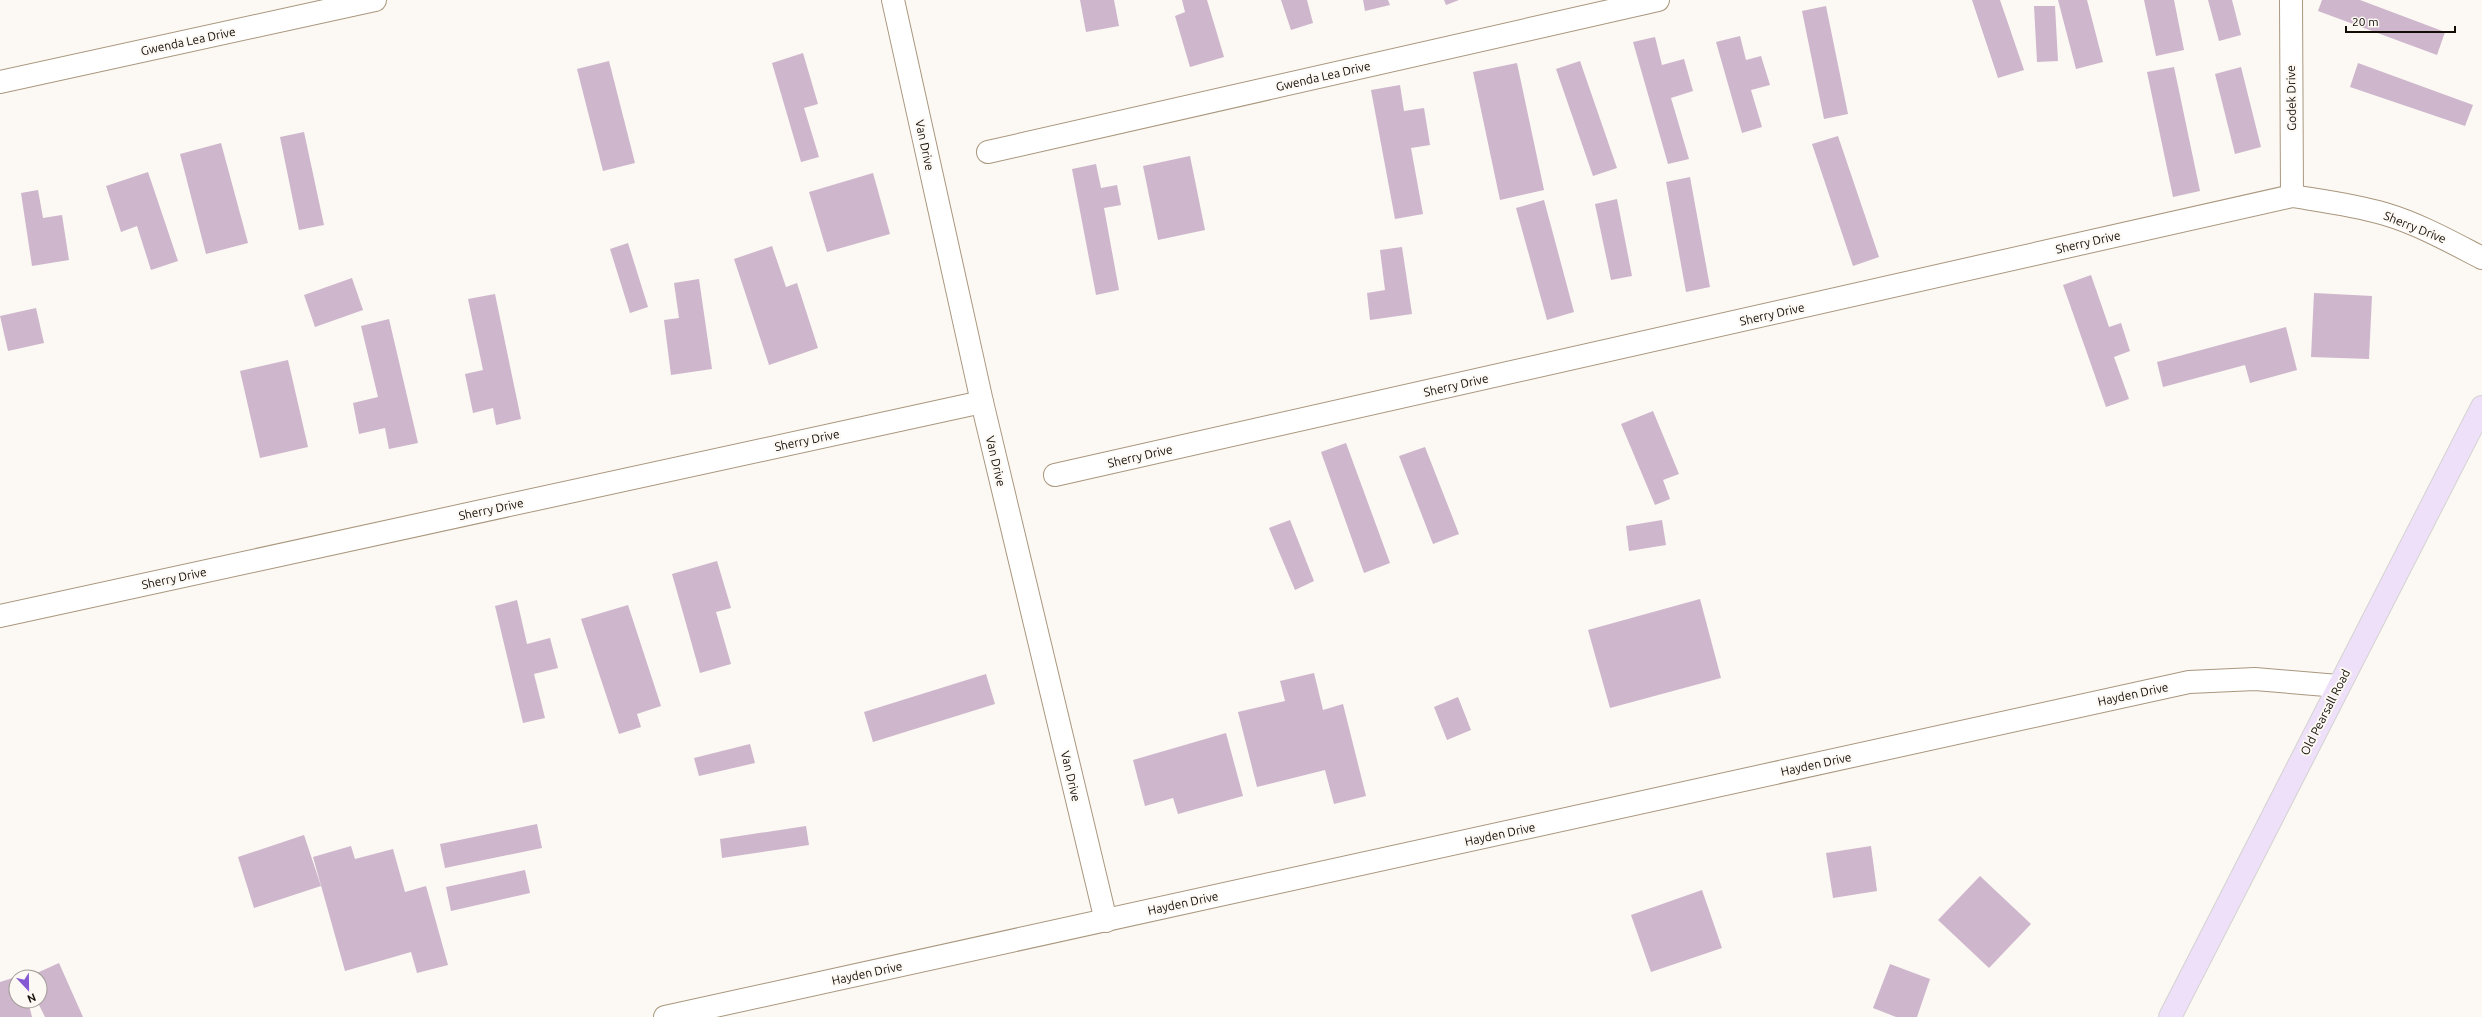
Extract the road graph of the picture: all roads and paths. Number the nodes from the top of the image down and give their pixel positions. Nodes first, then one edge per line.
1 (375, 0) edge
2 (893, 0) edge
3 (1658, 0) edge
4 (2291, 0) edge
5 (0, 82) edge
6 (988, 152) dead end
7 (2292, 196) junction
8 (2482, 258) edge
9 (982, 402) junction
10 (2482, 407) edge
11 (1055, 475) dead end
12 (0, 616) edge
13 (2338, 686) junction
14 (1106, 920) junction
15 (665, 1017) edge
16 (2170, 1017) edge

1 - 5 street, Gwenda Lea Drive
2 - 9 street, Van Drive
3 - 6 street, Gwenda Lea Drive
4 - 7 street, Godek Drive
7 - 8 street, Sherry Drive
7 - 11 street, Sherry Drive
9 - 12 street, Sherry Drive
9 - 14 street, Van Drive
10 - 13 main road, Old Pearsall Road
13 - 14 street, Hayden Drive
13 - 16 main road, Old Pearsall Road
14 - 15 street, Hayden Drive

